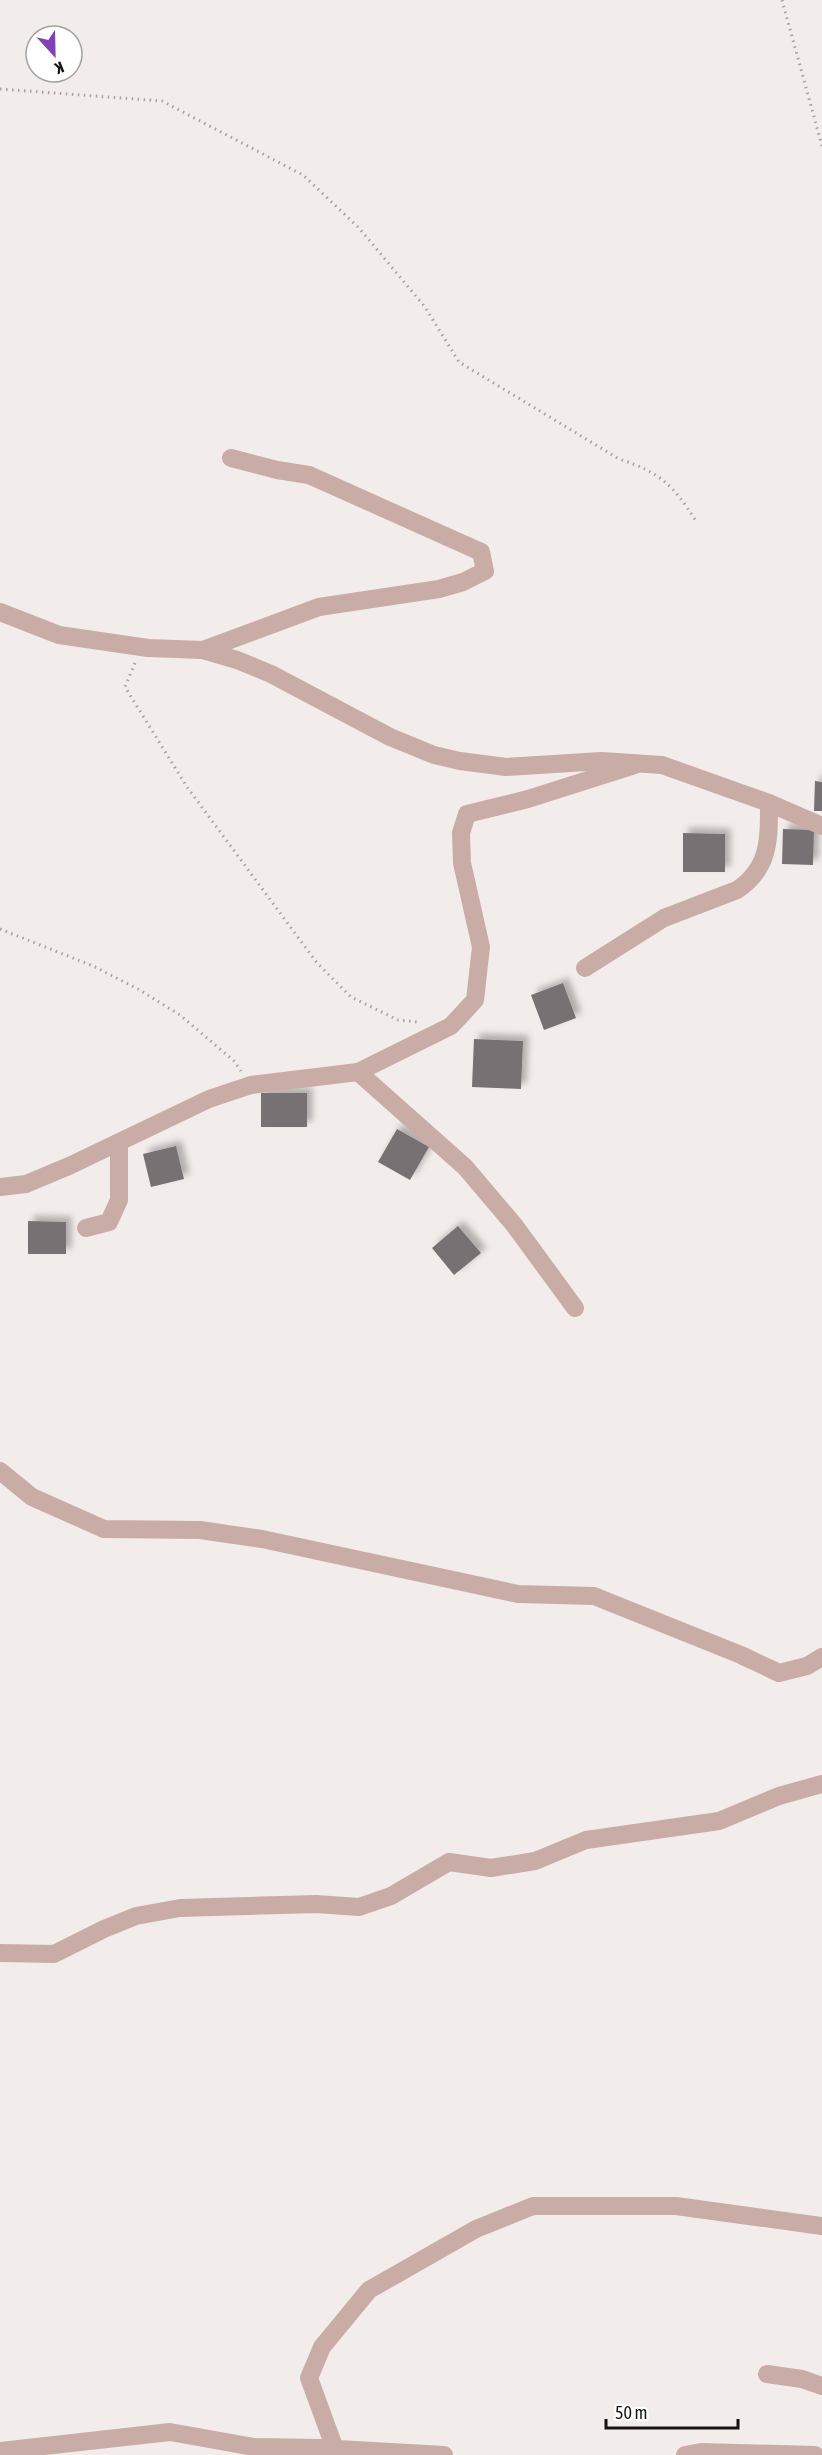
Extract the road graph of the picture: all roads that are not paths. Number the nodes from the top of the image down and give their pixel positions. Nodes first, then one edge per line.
1 (231, 458) dead end
2 (0, 612) edge
3 (203, 650) junction
4 (634, 765) junction
5 (769, 803) junction
6 (822, 826) edge
7 (585, 968) dead end
8 (358, 1072) junction
9 (118, 1144) junction
10 (0, 1187) edge
11 (86, 1228) dead end
12 (575, 1308) dead end
13 (0, 1471) edge
14 (822, 1657) edge
15 (822, 1784) edge
16 (0, 1953) edge
17 (822, 2226) edge
18 (767, 2374) dead end
19 (822, 2386) edge
20 (0, 2451) edge
21 (255, 2451) edge
22 (341, 2452) edge
23 (444, 2455) edge
24 (685, 2455) edge
25 (815, 2455) edge

1 - 3 street
2 - 3 street
3 - 4 street
4 - 5 street
4 - 8 street
5 - 6 street
5 - 7 street
8 - 9 street
8 - 12 street
9 - 10 street
9 - 11 street
13 - 14 street
15 - 16 street
17 - 22 street
18 - 19 street
20 - 21 street
21 - 22 street
22 - 23 street
24 - 25 street

